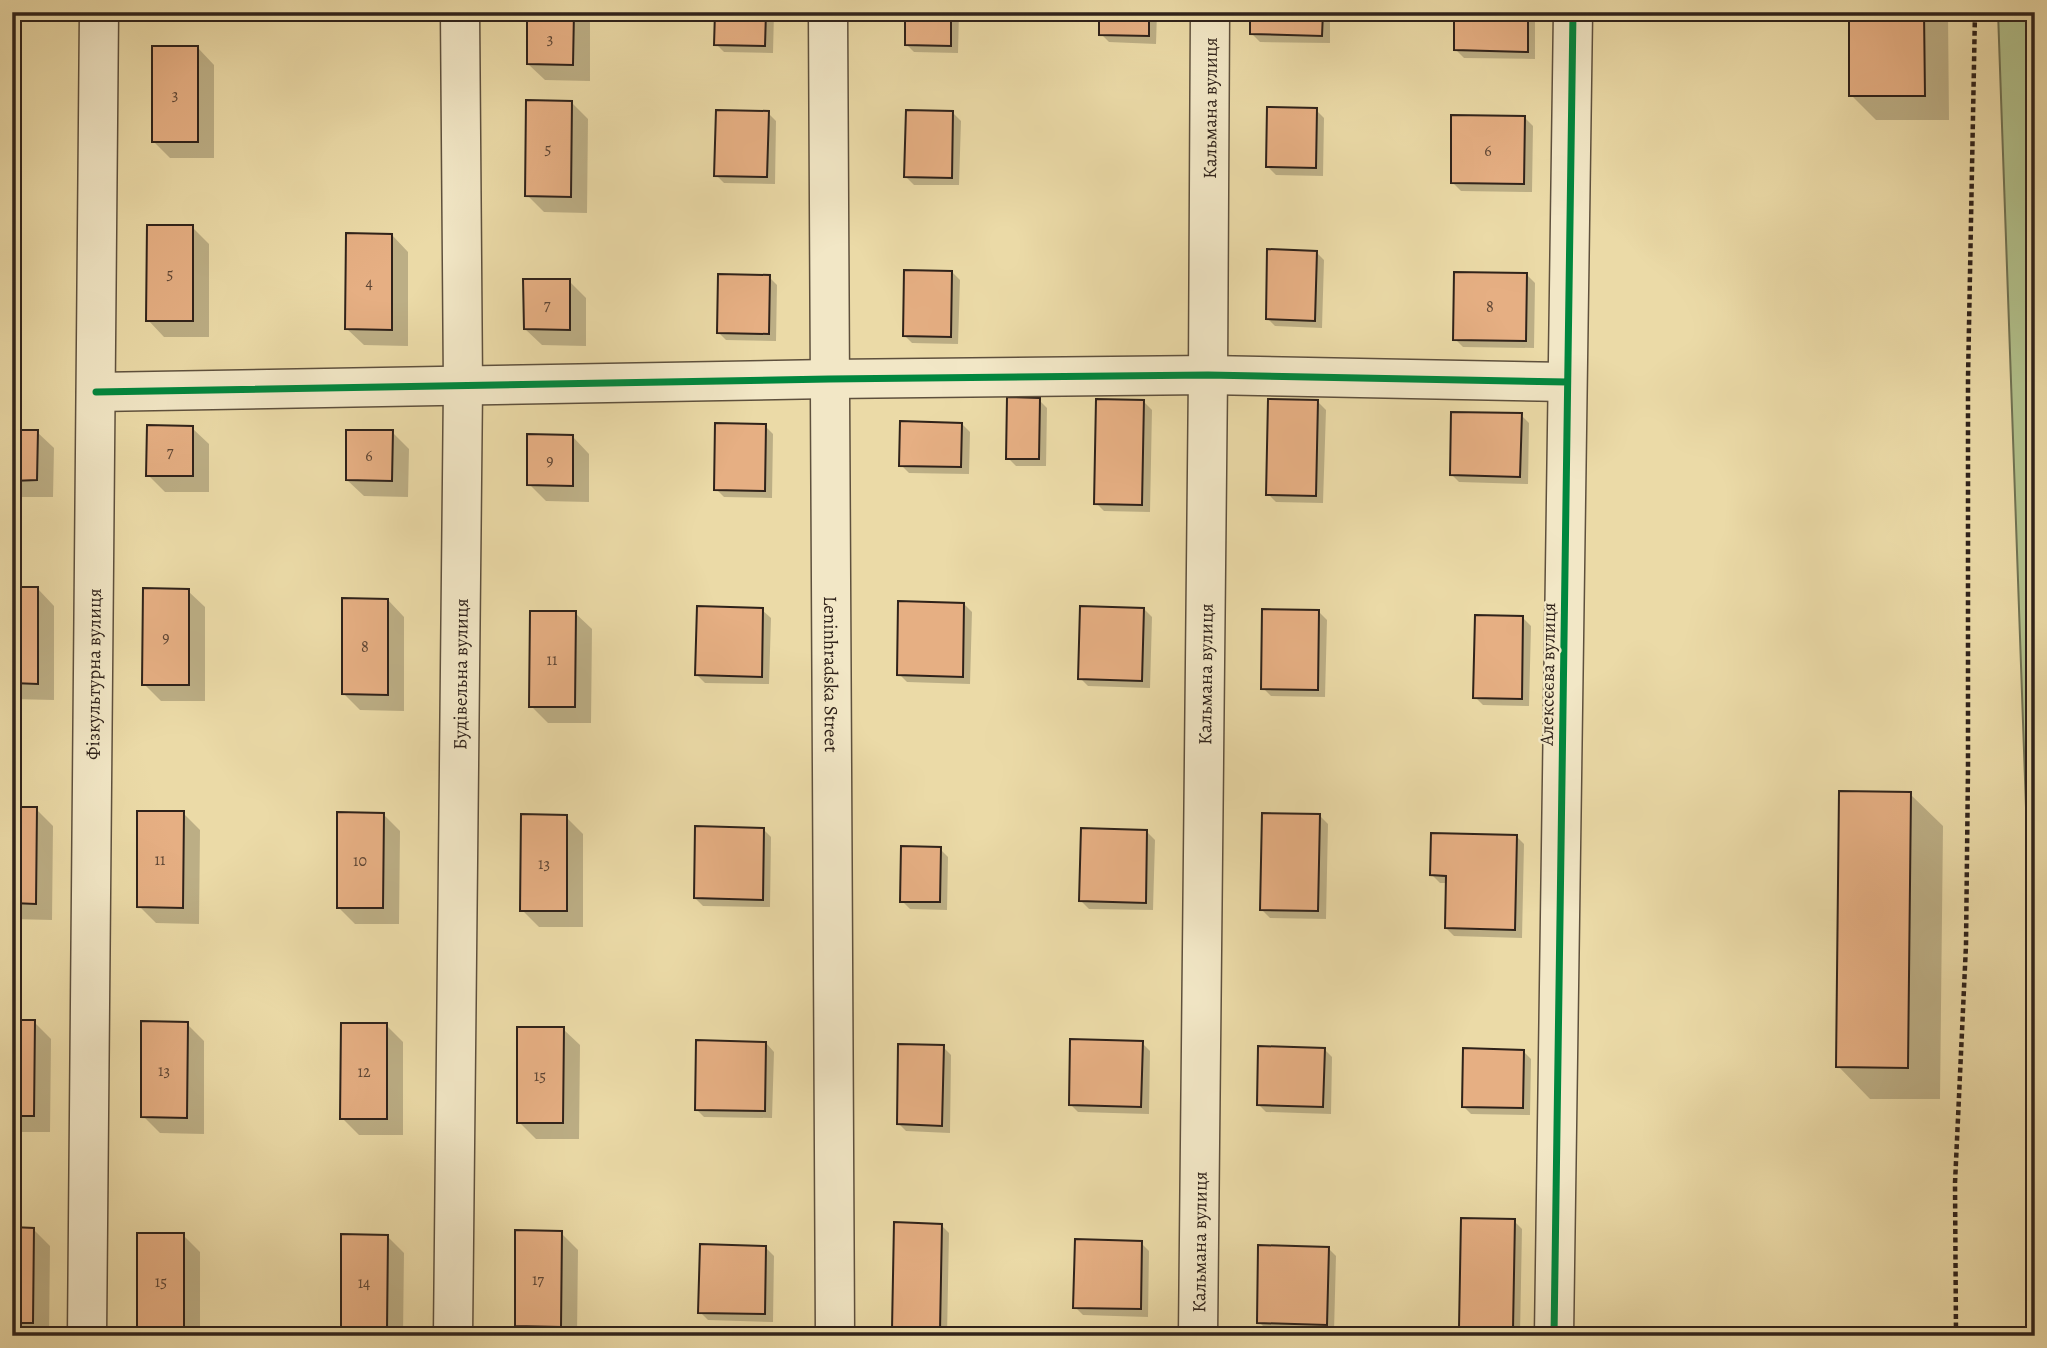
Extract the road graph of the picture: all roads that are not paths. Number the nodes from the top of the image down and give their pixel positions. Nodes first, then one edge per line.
1 (99, 12) edge
2 (460, 12) edge
3 (828, 12) edge
4 (1210, 12) edge
5 (1573, 12) edge
6 (1208, 375) junction
7 (829, 379) junction
8 (1567, 382) junction
9 (463, 386) junction
10 (96, 392) junction
11 (87, 1336) edge
12 (453, 1336) edge
13 (835, 1336) edge
14 (1198, 1336) edge
15 (1554, 1336) edge

1 - 10 street, Фiзкультурна вулиця
2 - 9 street, Будівельна вулиця
3 - 7 street, Leninhradska Street
4 - 6 street, Кальмана вулиця
5 - 8 street, Алексєєва вулиця
6 - 7 street
6 - 8 street
6 - 14 street, Кальмана вулиця
7 - 9 street
7 - 13 street, Leninhradska Street
8 - 15 street, Алексєєва вулиця
9 - 10 street
9 - 12 street, Будівельна вулиця
10 - 11 street, Фiзкультурна вулиця

